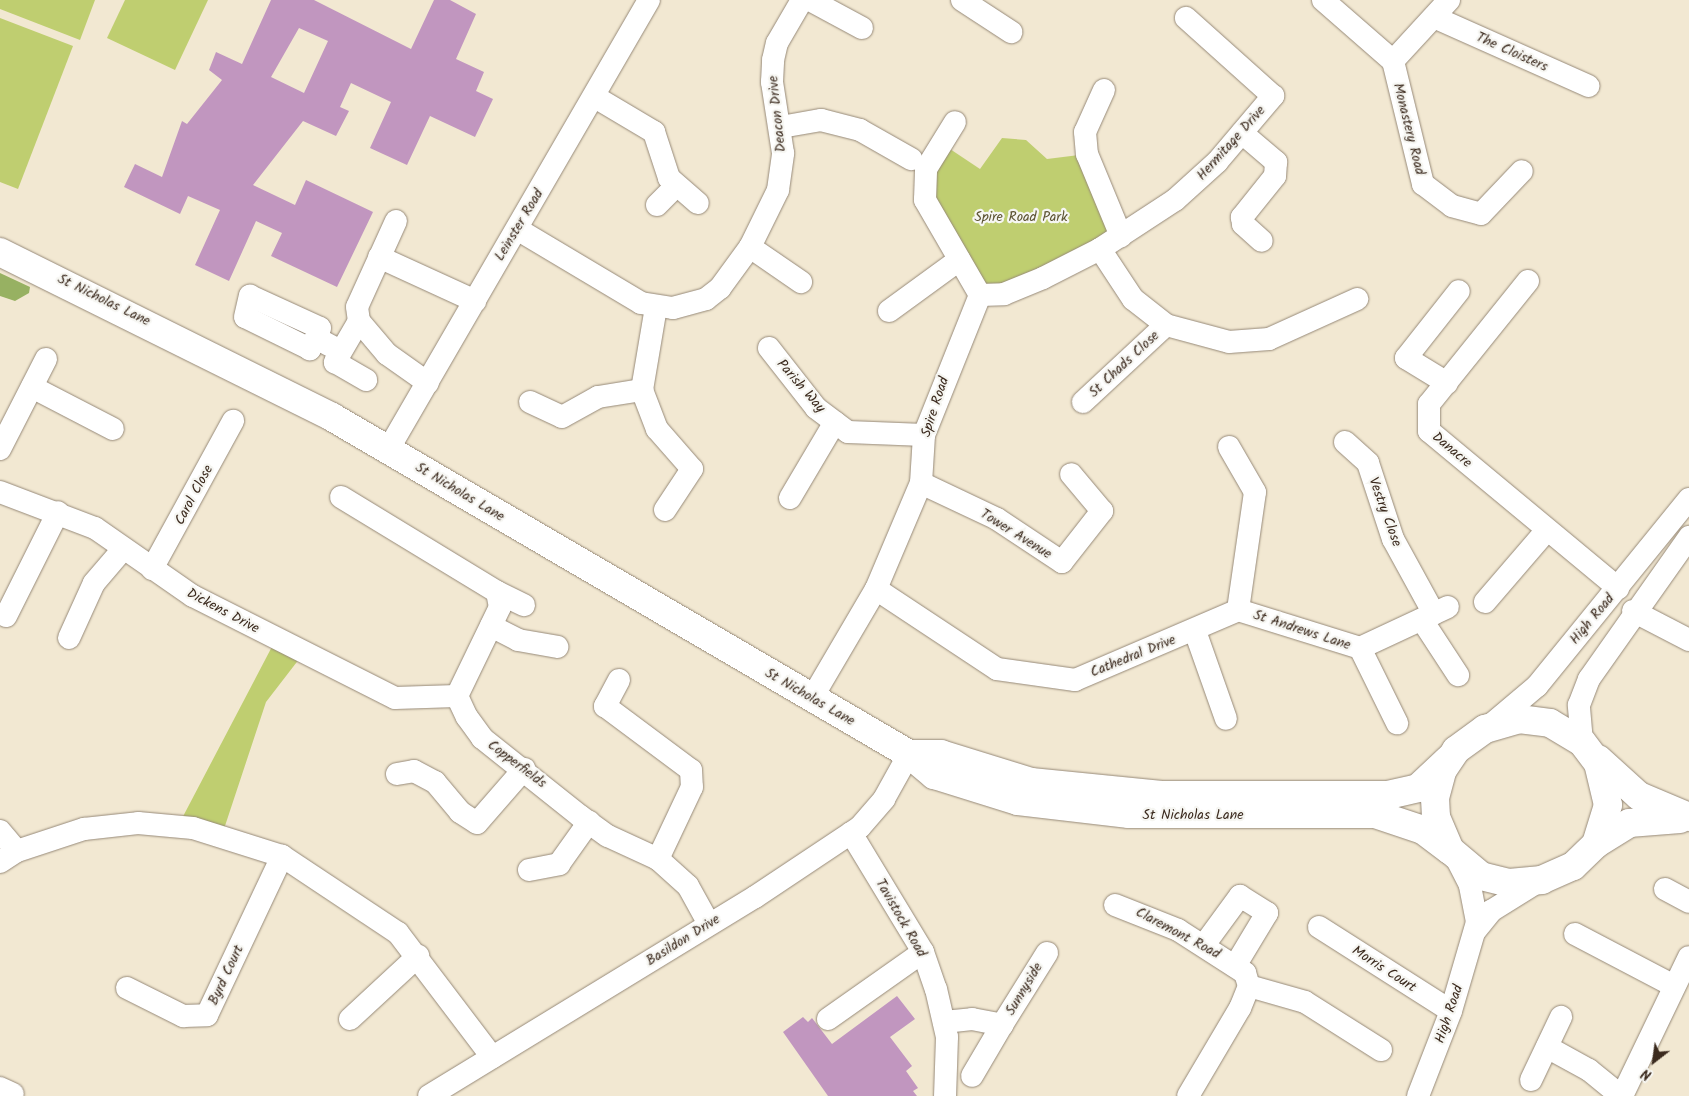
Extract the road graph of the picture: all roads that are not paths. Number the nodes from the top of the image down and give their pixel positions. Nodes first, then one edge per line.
1 (649, 0) edge
2 (802, 0) edge
3 (810, 0) edge
4 (962, 0) edge
5 (1323, 0) edge
6 (1448, 0) edge
7 (1186, 18) dead end
8 (1436, 18) junction
9 (862, 28) dead end
10 (1011, 32) dead end
11 (1393, 61) junction
12 (1589, 86) dead end
13 (1104, 90) dead end
14 (595, 97) junction
15 (955, 122) dead end
16 (781, 127) junction
17 (1242, 133) junction
18 (911, 159) dead end
19 (1522, 171) dead end
20 (674, 187) junction
21 (698, 204) dead end
22 (657, 205) dead end
23 (396, 221) dead end
24 (517, 229) junction
25 (1121, 236) junction
26 (1262, 241) dead end
27 (750, 247) junction
28 (1100, 249) junction
29 (0, 252) edge
30 (379, 258) junction
31 (959, 260) junction
32 (801, 282) dead end
33 (1528, 282) dead end
34 (1459, 291) dead end
35 (980, 295) junction
36 (1357, 299) dead end
37 (475, 301) junction
38 (656, 308) junction
39 (888, 311) dead end
40 (359, 321) junction
41 (1166, 325) junction
42 (316, 338) dead end
43 (769, 348) dead end
44 (340, 350) junction
45 (46, 359) dead end
46 (366, 380) dead end
47 (1446, 382) junction
48 (428, 383) junction
49 (32, 387) junction
50 (642, 390) junction
51 (530, 402) dead end
52 (1082, 402) dead end
53 (233, 421) dead end
54 (835, 422) junction
55 (113, 429) dead end
56 (924, 435) junction
57 (1345, 442) dead end
58 (1229, 447) dead end
59 (0, 449) edge
60 (388, 450) junction
61 (1071, 474) dead end
62 (921, 483) junction
63 (0, 492) edge
64 (341, 497) dead end
65 (790, 498) dead end
66 (1689, 499) edge
67 (665, 510) dead end
68 (58, 512) junction
69 (1548, 530) junction
70 (1689, 537) edge
71 (123, 549) junction
72 (152, 569) junction
73 (1618, 588) junction
74 (876, 589) junction
75 (497, 592) junction
76 (1485, 602) dead end
77 (524, 605) dead end
78 (1238, 610) junction
79 (1633, 611) junction
80 (1435, 614) junction
81 (6, 616) dead end
82 (491, 626) junction
83 (1195, 631) junction
84 (69, 638) dead end
85 (1689, 640) edge
86 (558, 647) dead end
87 (1360, 648) junction
88 (1458, 675) dead end
89 (619, 680) dead end
90 (457, 696) junction
91 (812, 698) junction
92 (1226, 719) dead end
93 (1397, 724) dead end
94 (1485, 729) junction
95 (1586, 746) junction
96 (909, 754) junction
97 (1449, 759) junction
98 (524, 769) junction
99 (396, 774) dead end
100 (1689, 818) edge
101 (589, 822) junction
102 (0, 831) edge
103 (851, 833) junction
104 (1596, 844) junction
105 (1453, 854) junction
106 (9, 856) edge
107 (282, 856) junction
108 (658, 859) junction
109 (529, 870) dead end
110 (1542, 880) junction
111 (1665, 889) dead end
112 (1689, 902) edge
113 (1115, 904) dead end
114 (709, 924) junction
115 (1319, 926) dead end
116 (1475, 931) junction
117 (1576, 934) dead end
118 (1204, 945) junction
119 (922, 952) junction
120 (1046, 953) dead end
121 (418, 956) junction
122 (1689, 957) edge
123 (1235, 966) junction
124 (1249, 986) junction
125 (1674, 986) junction
126 (127, 988) dead end
127 (1451, 1011) junction
128 (1561, 1017) dead end
129 (350, 1019) dead end
130 (828, 1019) dead end
131 (944, 1022) junction
132 (1002, 1024) junction
133 (1547, 1047) junction
134 (1381, 1050) dead end
135 (492, 1057) junction
136 (972, 1076) dead end
137 (1531, 1080) dead end
138 (429, 1096) edge
139 (945, 1096) edge
140 (1188, 1096) edge
141 (1418, 1096) edge
142 (1622, 1096) edge

1 - 14 street, Leinster Road
2 - 16 street, Deacon Drive
3 - 9 street
4 - 10 street
5 - 11 street
6 - 8 street
7 - 17 street, Hermitage Drive
8 - 11 street
8 - 12 street, The Cloisters
11 - 19 street, Monastery Road
13 - 25 street
14 - 20 street
14 - 24 street, Leinster Road
15 - 31 street
16 - 18 street
16 - 27 street, Deacon Drive
17 - 25 street, Hermitage Drive
17 - 26 street
20 - 21 street
20 - 22 street
23 - 30 street
24 - 37 street, Leinster Road
24 - 38 street, Deacon Drive
25 - 28 street, Hermitage Drive
27 - 32 street
27 - 38 street, Deacon Drive
28 - 35 street, Hermitage Drive
28 - 41 street
29 - 60 main road, St Nicholas Lane
30 - 37 street
30 - 40 street
31 - 35 street
31 - 39 street
33 - 47 street, Danacre
34 - 47 street
35 - 56 street, Spire Road
36 - 41 street
37 - 48 street, Leinster Road
38 - 50 street
40 - 44 street
40 - 48 street
41 - 52 street, St Chads Close
42 - 44 street
43 - 54 street, Parish Way
44 - 46 street
45 - 49 street
47 - 69 street, Danacre
48 - 60 street, Leinster Road
49 - 55 street
49 - 59 street
50 - 51 street
50 - 67 street
53 - 72 street, Carol Close
54 - 56 street, Parish Way
54 - 65 street, Parish Way
56 - 62 street, Spire Road
57 - 80 street, Vestry Close
58 - 78 street
60 - 91 main road, St Nicholas Lane
61 - 62 street, Tower Avenue
62 - 74 street, Spire Road
63 - 68 street, Dickens Drive
64 - 75 street
66 - 73 street, High Road
68 - 71 street, Dickens Drive
68 - 81 street
69 - 73 street, Danacre
69 - 76 street
70 - 79 street, High Road
71 - 72 street, Dickens Drive
71 - 84 street
72 - 90 street, Dickens Drive
73 - 94 street, High Road
74 - 83 street, Cathedral Drive
74 - 91 street, Spire Road
75 - 77 street
75 - 82 street
78 - 83 street, Cathedral Drive
78 - 87 street, St Andrews Lane
79 - 85 street
79 - 95 street, High Road
80 - 87 street, St Andrews Lane
80 - 88 street, Vestry Close
82 - 86 street
82 - 90 street
83 - 92 street
87 - 93 street
89 - 108 street
90 - 98 street, Copperfields
91 - 96 main road, St Nicholas Lane
94 - 95 main road
94 - 97 main road
95 - 100 main road
95 - 104 main road
96 - 97 main road, St Nicholas Lane
96 - 103 street, Basildon Drive
96 - 105 main road, St Nicholas Lane
97 - 105 main road
98 - 99 street
98 - 101 street, Copperfields
100 - 104 main road
101 - 108 street, Copperfields
101 - 109 street
102 - 106 street
103 - 114 street, Basildon Drive
103 - 119 street, Tavistock Road
104 - 110 main road
105 - 110 main road
105 - 116 street, High Road
106 - 107 street
107 - 121 street
107 - 126 street, Byrd Court
108 - 114 street, Copperfields
110 - 116 street, High Road
111 - 112 street
113 - 118 street, Claremont Road
114 - 135 street, Basildon Drive
115 - 127 street, Morris Court
116 - 127 street, High Road
117 - 125 street
118 - 123 street, Claremont Road
118 - 123 street
119 - 130 street
119 - 131 street, Tavistock Road
120 - 132 street, Sunnyside
121 - 129 street
121 - 135 street
122 - 125 street
123 - 124 street, Claremont Road
124 - 134 street
124 - 140 street
125 - 142 street
127 - 141 street, High Road
128 - 133 street
131 - 132 street, Sunnyside
131 - 139 street, Tavistock Road
132 - 136 street, Sunnyside
133 - 137 street
133 - 142 street
135 - 138 street, Basildon Drive

